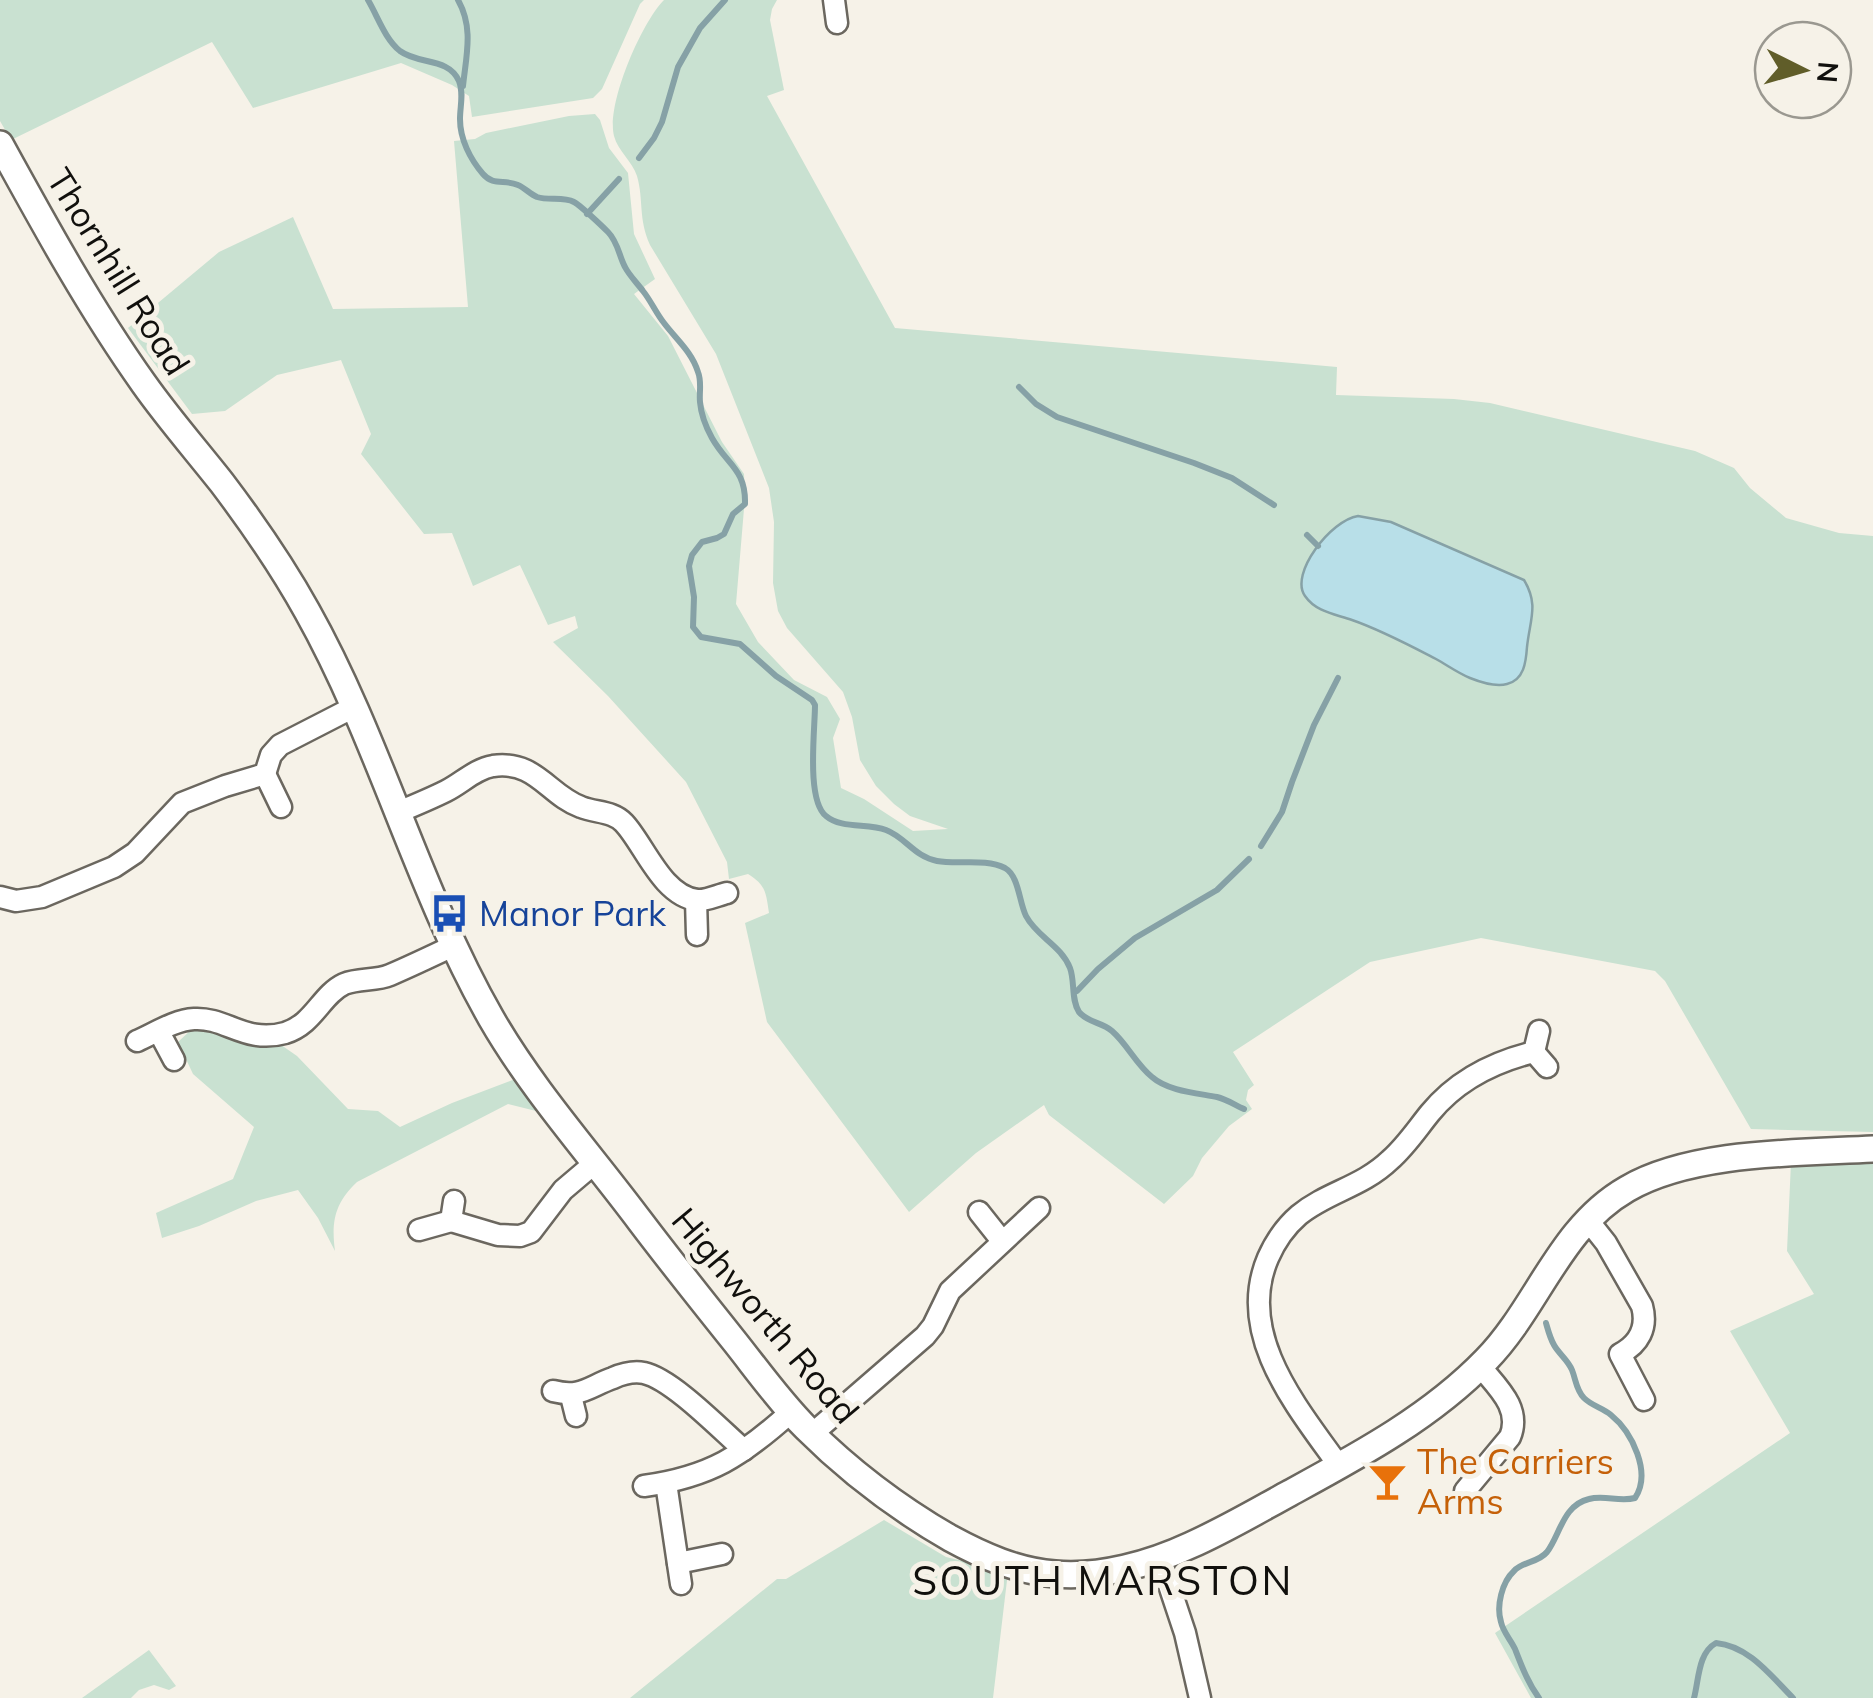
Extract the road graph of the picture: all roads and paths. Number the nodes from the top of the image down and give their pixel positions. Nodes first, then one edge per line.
1 (834, 0) edge
2 (837, 23) dead end
3 (0, 144) edge
4 (181, 434) joint
5 (354, 706) junction
6 (265, 774) junction
7 (281, 807) dead end
8 (396, 812) junction
9 (726, 893) dead end
10 (0, 898) edge
11 (696, 900) junction
12 (697, 935) dead end
13 (453, 946) junction
14 (1539, 1031) dead end
15 (158, 1032) junction
16 (136, 1041) dead end
17 (174, 1060) dead end
18 (1873, 1149) edge
19 (596, 1162) junction
20 (1039, 1208) dead end
21 (979, 1212) dead end
22 (1587, 1220) junction
23 (420, 1230) dead end
24 (1002, 1241) junction
25 (1480, 1366) junction
26 (1644, 1400) dead end
27 (567, 1401) dead end
28 (791, 1412) junction
29 (812, 1434) junction
30 (744, 1450) junction
31 (1339, 1466) junction
32 (666, 1483) junction
33 (644, 1486) dead end
34 (1465, 1491) dead end
35 (722, 1554) dead end
36 (1160, 1558) junction
37 (1200, 1698) edge

1 - 2 street
3 - 4 street, Thornhill Road
4 - 5 street, Highworth Road
5 - 6 street
5 - 8 street, Highworth Road
6 - 7 street
6 - 10 street
8 - 11 street
8 - 13 street, Highworth Road
9 - 11 street
11 - 12 street
13 - 15 street
13 - 19 street, Highworth Road
14 - 31 street
15 - 16 street
15 - 17 street
18 - 22 street, Highworth Road
19 - 23 street
19 - 28 street, Highworth Road
20 - 24 street
21 - 24 street
22 - 25 street, Highworth Road
22 - 26 street
24 - 29 street
25 - 31 street, Highworth Road
25 - 34 street
27 - 30 street
28 - 29 street, Highworth Road
28 - 30 street
29 - 36 street, Highworth Road
30 - 32 street
31 - 36 street, Highworth Road
32 - 33 street
32 - 35 street
36 - 37 street

